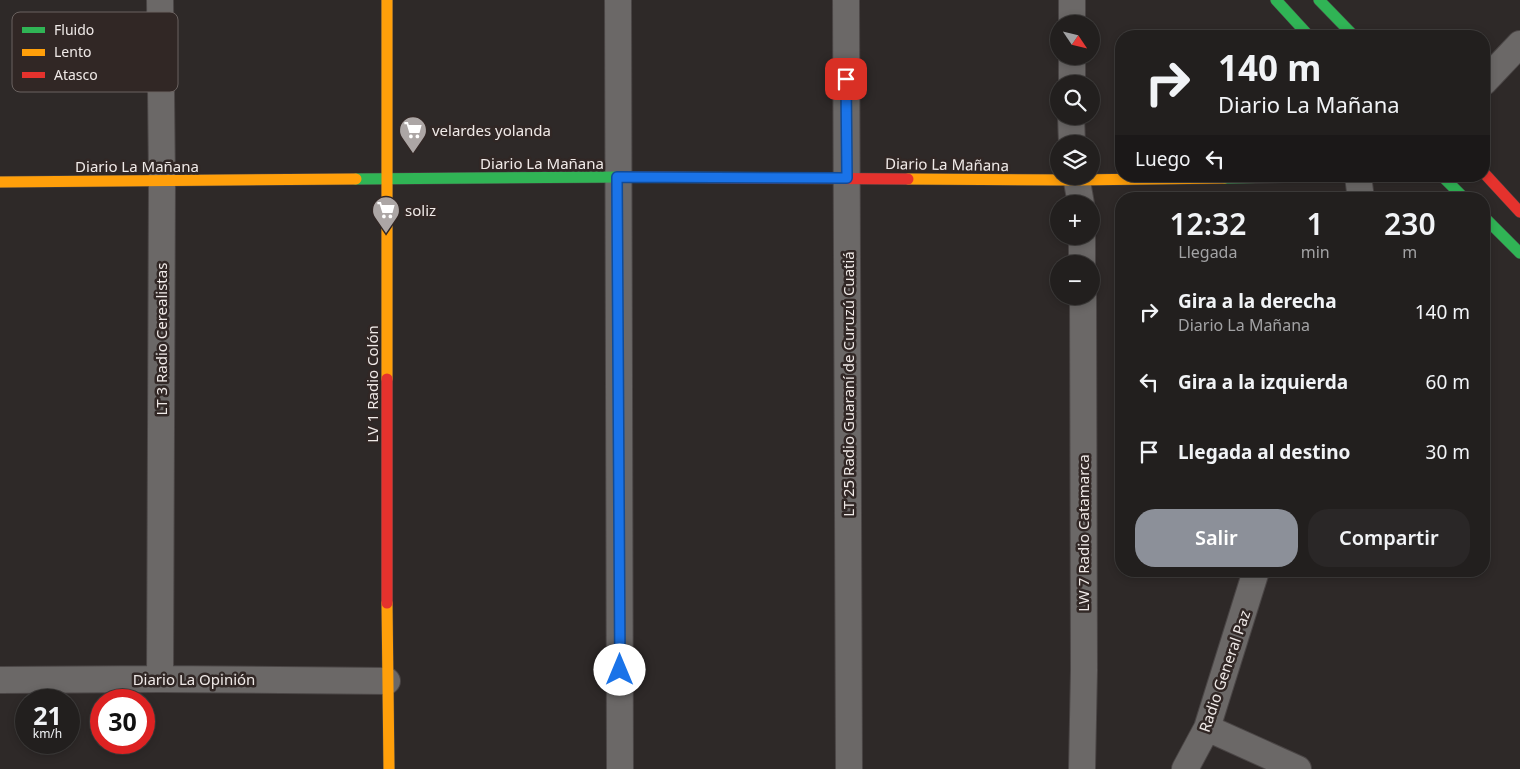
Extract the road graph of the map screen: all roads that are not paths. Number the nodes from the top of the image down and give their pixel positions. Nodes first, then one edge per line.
1 (387, 0) edge
2 (618, 0) edge
3 (846, 0) edge
4 (1072, 0) edge
5 (1276, 0) edge
6 (1319, 0) edge
7 (1072, 15) edge
8 (1304, 30) edge
9 (1348, 30) edge
10 (1520, 44) edge
11 (1490, 76) edge
12 (161, 92) edge
13 (617, 177) junction
14 (847, 178) junction
15 (388, 179) junction
16 (1490, 180) edge
17 (162, 181) junction
18 (0, 182) edge
19 (1204, 182) edge
20 (1448, 182) edge
21 (1078, 187) edge
22 (1458, 192) edge
23 (1520, 212) edge
24 (1490, 223) edge
25 (1520, 253) edge
26 (1082, 305) edge
27 (1254, 577) edge
28 (160, 679) junction
29 (0, 680) edge
30 (387, 681) junction
31 (1207, 728) junction
32 (389, 769) edge
33 (620, 769) edge
34 (849, 769) edge
35 (1082, 769) edge
36 (1185, 769) edge
37 (1298, 769) edge

1 - 15 street, LV 1 Radio Colón
2 - 13 street
3 - 14 street, LT 25 Radio Guaraní de Curuzú Cuatiá
4 - 7 street
5 - 8 street
6 - 9 street
10 - 11 street
12 - 17 street, LT 3 Radio Cerealistas
13 - 14 street, Diario La Mañana
13 - 15 street, Diario La Mañana
13 - 33 street
14 - 21 street, Diario La Mañana
14 - 34 street, LT 25 Radio Guaraní de Curuzú Cuatiá
15 - 17 street, Diario La Mañana
15 - 30 street, LV 1 Radio Colón
16 - 23 street
17 - 18 street, Diario La Mañana
17 - 28 street, LT 3 Radio Cerealistas
19 - 21 street, Diario La Mañana
20 - 22 street
24 - 25 street
26 - 35 street, LW 7 Radio Catamarca
27 - 31 street, Radio General Paz
28 - 29 street, Diario La Opinión
28 - 30 street, Diario La Opinión
30 - 32 street, LV 1 Radio Colón
31 - 36 street, Radio General Paz
31 - 37 street

